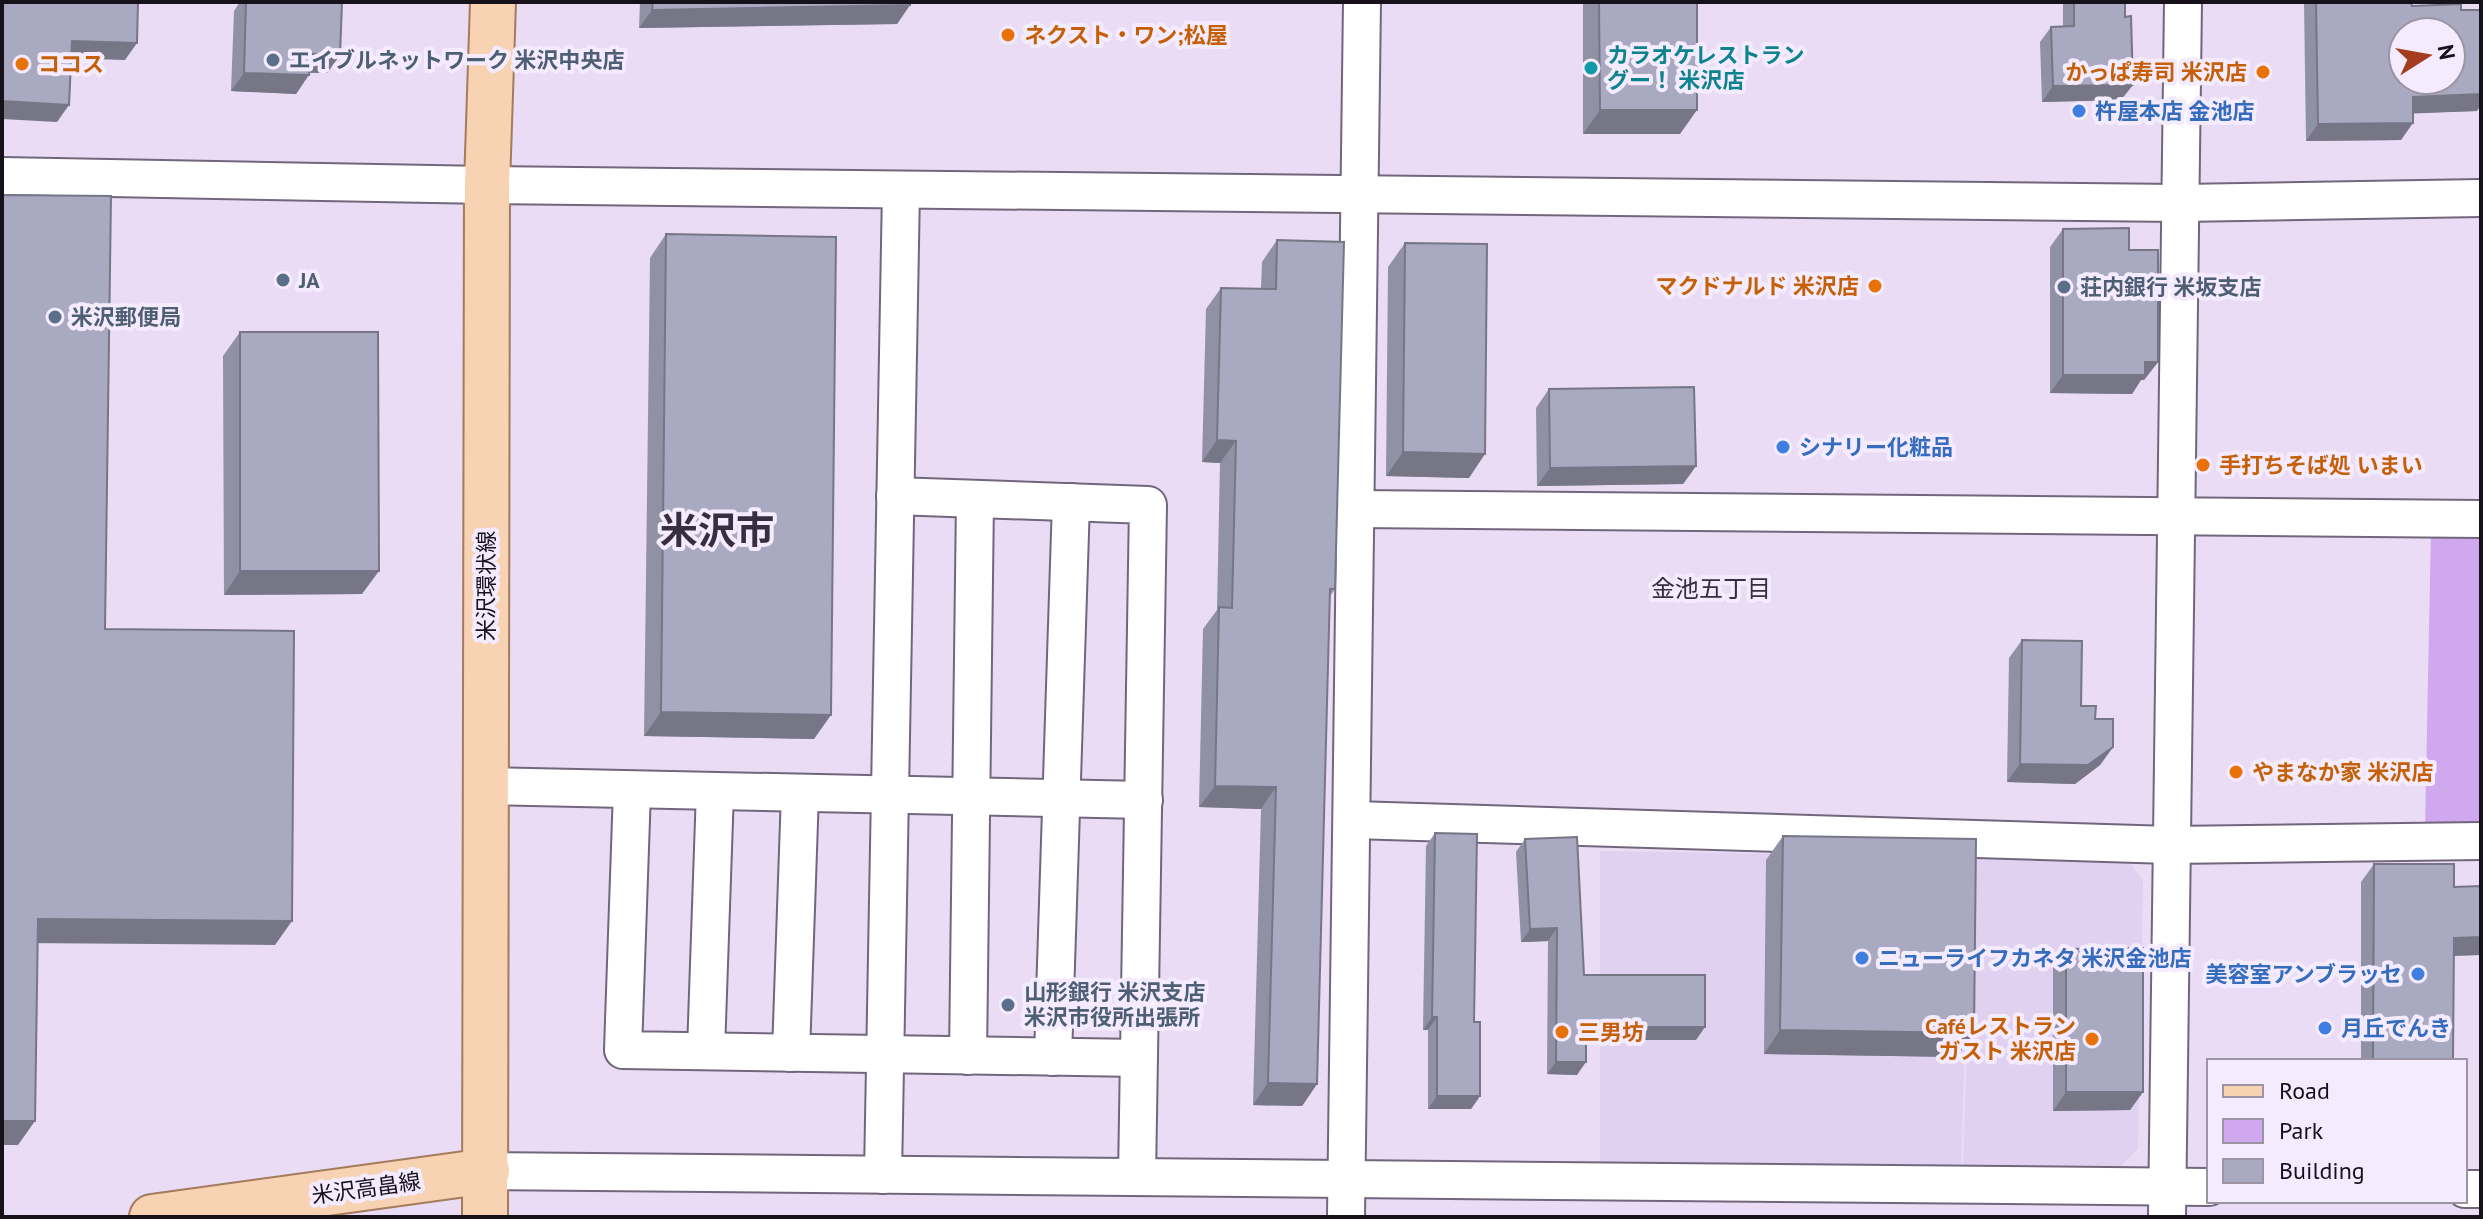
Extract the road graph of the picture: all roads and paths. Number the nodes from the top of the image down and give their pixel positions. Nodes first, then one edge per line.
1 (493, 2) edge
2 (1362, 2) edge
3 (2183, 2) edge
4 (2, 176) edge
5 (487, 185) junction
6 (901, 190) junction
7 (1359, 194) junction
8 (2481, 198) edge
9 (2181, 203) junction
10 (895, 496) junction
11 (975, 499) junction
12 (1071, 502) junction
13 (1356, 509) junction
14 (2174, 516) junction
15 (2481, 519) edge
16 (486, 786) junction
17 (632, 790) junction
18 (715, 791) junction
19 (800, 793) junction
20 (890, 795) junction
21 (971, 797) junction
22 (1062, 798) junction
23 (1144, 800) junction
24 (1353, 820) junction
25 (2481, 841) edge
26 (2170, 845) junction
27 (706, 1051) junction
28 (791, 1053) junction
29 (885, 1056) junction
30 (968, 1056) junction
31 (1053, 1057) junction
32 (1139, 1058) junction
33 (487, 1171) junction
34 (883, 1175) junction
35 (1137, 1177) junction
36 (1347, 1179) junction
37 (2207, 1188) edge
38 (2168, 1202) edge
39 (152, 1217) edge
40 (485, 1217) edge
41 (1346, 1217) edge

1 - 5 main road, 米沢環状線
2 - 7 street
3 - 9 street
4 - 5 street
5 - 6 street
5 - 16 main road, 米沢環状線
6 - 7 street
6 - 10 street
7 - 9 street
7 - 13 street
8 - 9 street
9 - 14 street
10 - 11 street
10 - 20 street
11 - 12 street
11 - 21 street
12 - 22 street
12 - 23 street
13 - 14 street
13 - 24 street
14 - 15 street
14 - 26 street
16 - 17 street
16 - 33 main road, 米沢環状線
17 - 18 street
17 - 27 street
18 - 19 street
18 - 27 street
19 - 20 street
19 - 28 street
20 - 21 street
20 - 29 street
21 - 22 street
21 - 30 street
22 - 23 street
22 - 31 street
23 - 32 street
24 - 26 street
24 - 36 street
25 - 26 street
26 - 38 street
27 - 28 street
28 - 29 street
29 - 30 street
29 - 34 street
30 - 31 street
31 - 32 street
32 - 35 street
33 - 34 street
33 - 39 main road, 米沢高畠線
33 - 40 main road
34 - 35 street
35 - 36 street
36 - 38 street
36 - 41 street
37 - 38 street

